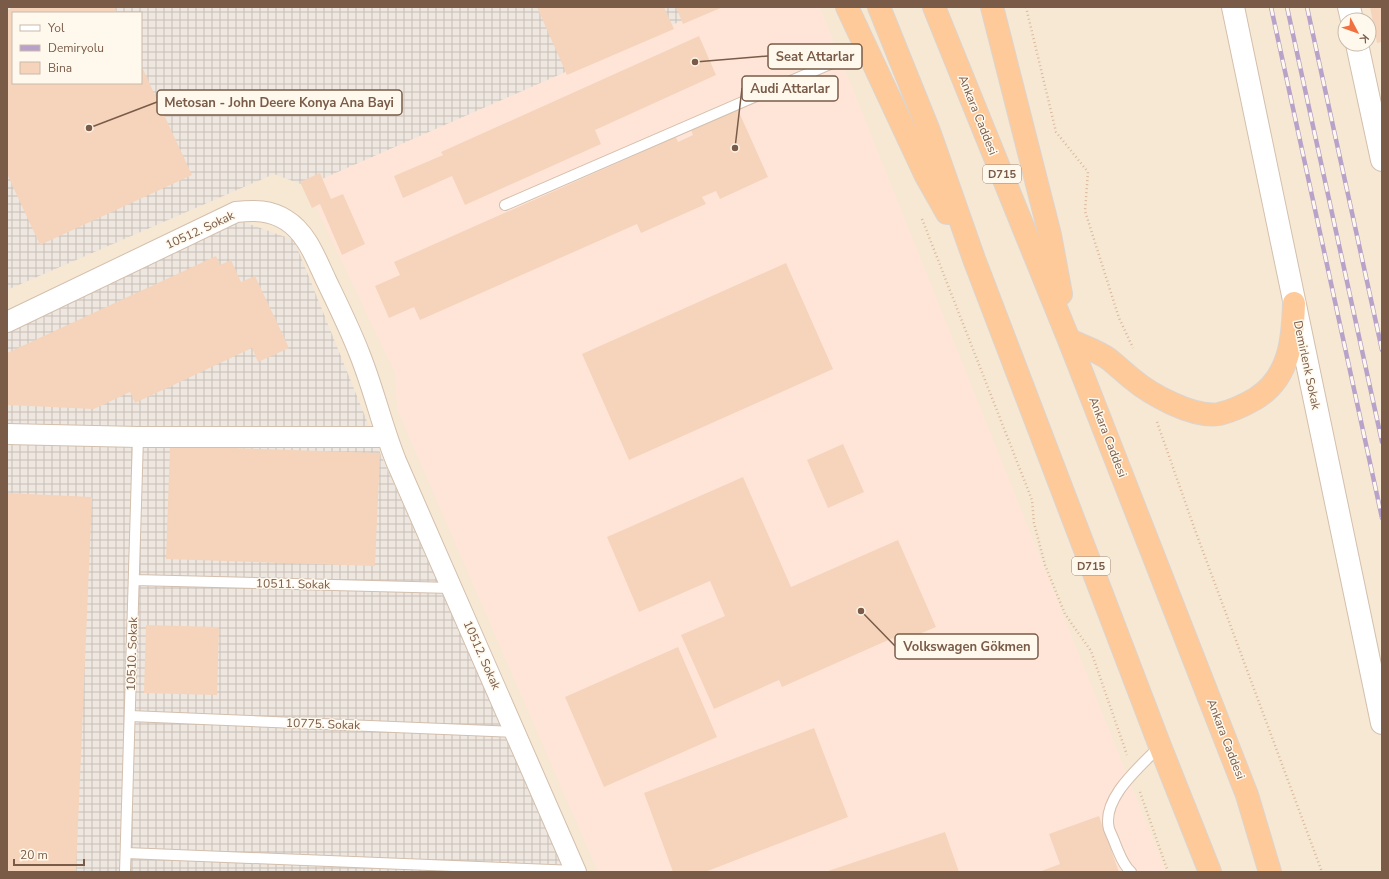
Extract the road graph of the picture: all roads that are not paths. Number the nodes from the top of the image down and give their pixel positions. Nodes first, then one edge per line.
1 (847, 7) edge
2 (879, 7) edge
3 (934, 7) edge
4 (992, 7) edge
5 (1234, 7) edge
6 (868, 48) junction
7 (1359, 52) edge
8 (1382, 160) edge
9 (505, 205) dead end
10 (974, 259) junction
11 (1294, 302) junction
12 (7, 322) edge
13 (1069, 340) junction
14 (7, 434) edge
15 (138, 437) junction
16 (386, 437) junction
17 (134, 580) junction
18 (452, 588) junction
19 (130, 716) junction
20 (1382, 723) edge
21 (516, 732) junction
22 (1160, 746) junction
23 (1247, 794) junction
24 (126, 854) junction
25 (126, 872) edge
26 (576, 872) edge
27 (1131, 872) edge
28 (1210, 872) edge
29 (1270, 872) edge
30 (1283, 872) edge

1 - 6 highway
2 - 10 highway, D715
3 - 13 highway, Ankara Caddesi / D715
4 - 13 highway
5 - 11 street, Demirlenk Sokak
6 - 9 lane
6 - 10 highway
7 - 8 street
10 - 22 highway, D715
11 - 13 highway
11 - 20 street, Demirlenk Sokak
12 - 16 street, 10512. Sokak
13 - 23 highway, Ankara Caddesi / D715
14 - 15 street
15 - 16 street
15 - 17 lane, 10510. Sokak
16 - 18 street, 10512. Sokak
17 - 18 lane, 10511. Sokak
17 - 19 lane, 10510. Sokak
18 - 21 street, 10512. Sokak
19 - 21 lane, 10775. Sokak
19 - 24 lane, 10510. Sokak
21 - 26 street, 10512. Sokak
22 - 27 lane
22 - 28 highway, D715
23 - 29 highway, Ankara Caddesi / D715
23 - 30 highway
24 - 25 lane, 10510. Sokak
24 - 26 lane

